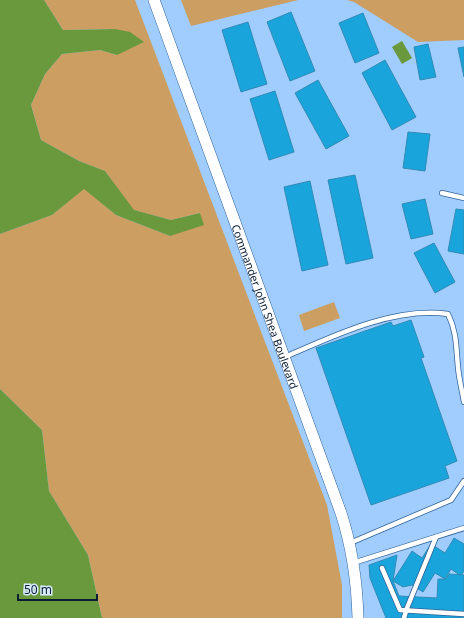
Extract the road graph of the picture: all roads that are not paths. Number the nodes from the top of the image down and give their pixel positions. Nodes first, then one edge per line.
1 (154, 0) edge
2 (442, 193) dead end
3 (464, 198) edge
4 (284, 356) junction
5 (464, 402) edge
6 (464, 481) edge
7 (464, 528) edge
8 (436, 537) junction
9 (350, 544) junction
10 (353, 563) junction
11 (382, 568) dead end
12 (464, 614) edge
13 (358, 618) edge
14 (404, 618) edge

1 - 4 street, Commander John Shea Boulevard
2 - 3 lane
4 - 5 lane
4 - 9 street, Commander John Shea Boulevard
6 - 9 lane
7 - 8 lane
8 - 10 lane
8 - 14 lane
9 - 10 street, Commander John Shea Boulevard
10 - 13 street, Commander John Shea Boulevard
11 - 12 lane

